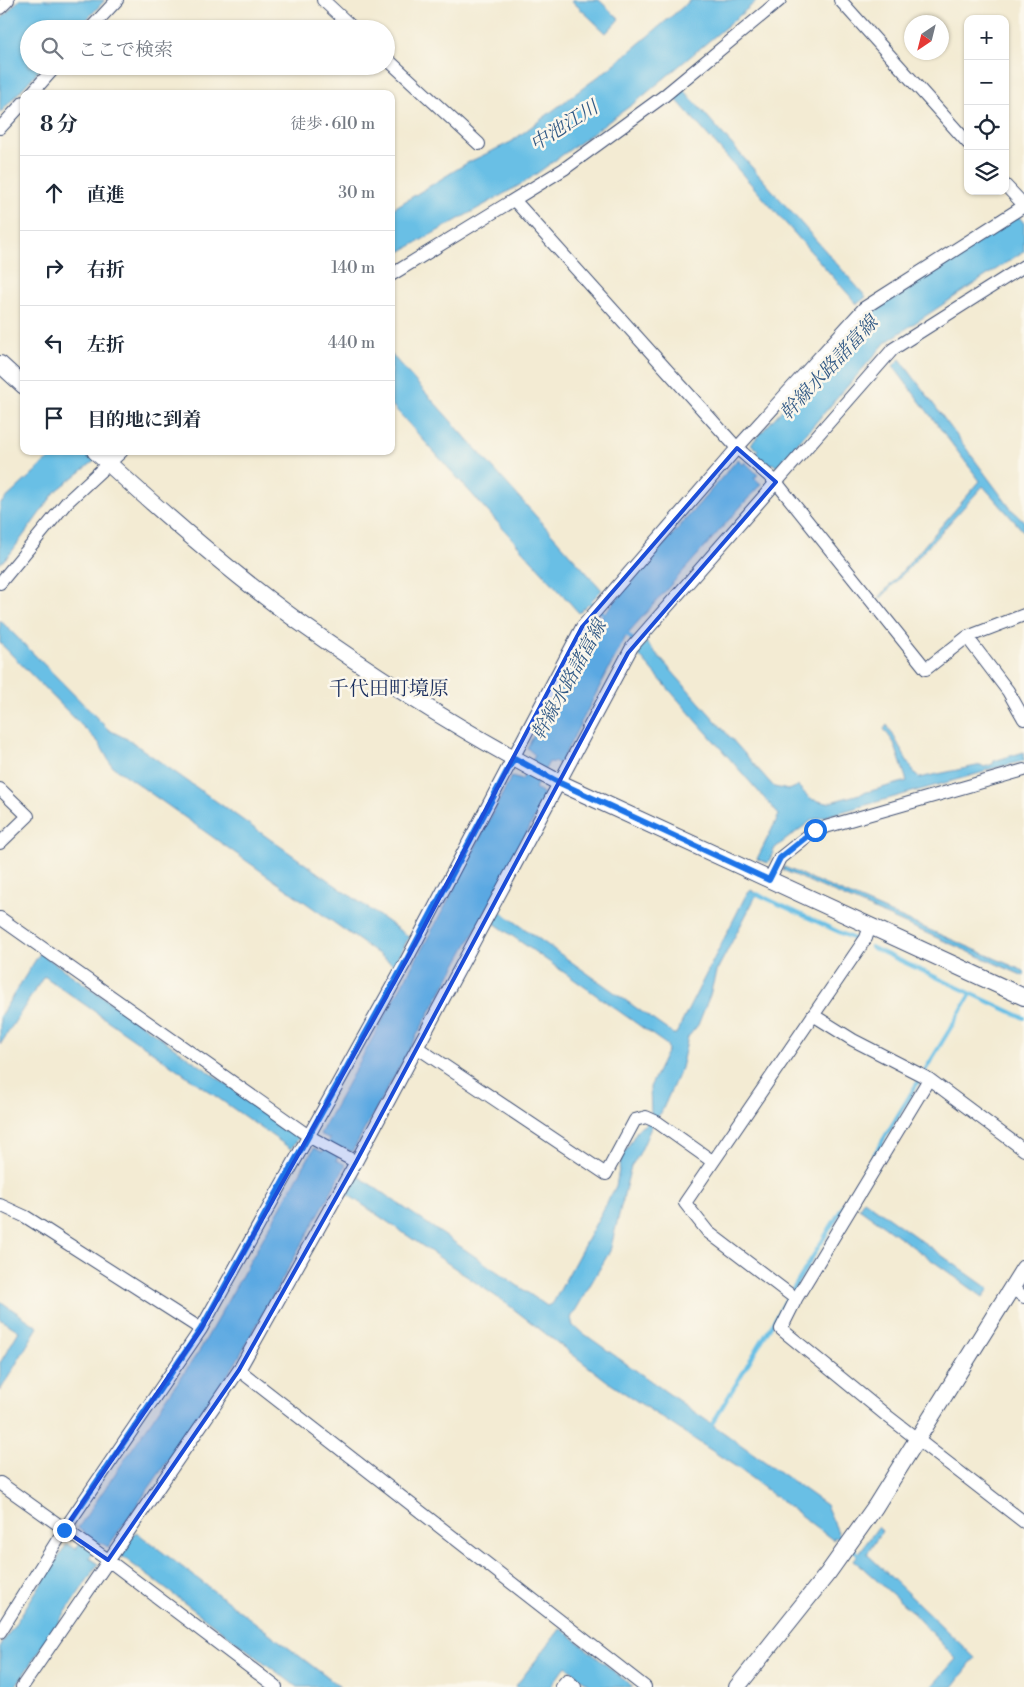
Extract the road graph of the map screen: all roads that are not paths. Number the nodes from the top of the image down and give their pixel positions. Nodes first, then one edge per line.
1 (8, 0) edge
2 (117, 0) edge
3 (323, 0) edge
4 (780, 0) edge
5 (840, 0) edge
6 (0, 8) edge
7 (98, 20) edge
8 (344, 20) edge
9 (395, 66) edge
10 (48, 75) edge
11 (35, 90) edge
12 (20, 106) edge
13 (0, 128) edge
14 (964, 139) edge
15 (478, 144) dead end
16 (1009, 189) edge
17 (515, 201) junction
18 (1024, 206) edge
19 (1024, 266) edge
20 (395, 273) edge
21 (0, 364) edge
22 (20, 382) edge
23 (741, 452) junction
24 (99, 455) edge
25 (118, 455) edge
26 (108, 464) junction
27 (772, 479) junction
28 (0, 583) edge
29 (1024, 615) edge
30 (967, 637) junction
31 (1024, 719) edge
32 (521, 761) junction
33 (1024, 770) edge
34 (560, 783) junction
35 (0, 789) edge
36 (0, 844) edge
37 (769, 880) junction
38 (0, 918) edge
39 (870, 926) junction
40 (1024, 997) edge
41 (813, 1015) junction
42 (418, 1048) junction
43 (924, 1076) junction
44 (310, 1136) junction
45 (1024, 1150) edge
46 (712, 1161) junction
47 (356, 1162) junction
48 (0, 1205) edge
49 (1024, 1268) edge
50 (1018, 1292) edge
51 (796, 1299) junction
52 (201, 1329) junction
53 (238, 1370) junction
54 (918, 1439) junction
55 (0, 1483) edge
56 (1024, 1522) edge
57 (64, 1530) junction
58 (108, 1560) junction
59 (0, 1632) edge
60 (22, 1687) edge
61 (276, 1687) edge
62 (561, 1687) edge
63 (575, 1687) edge
64 (645, 1687) edge
65 (737, 1687) edge

1 - 6 street
2 - 7 street
3 - 8 street
4 - 17 street
5 - 14 street
9 - 15 street
10 - 11 street
12 - 13 street
16 - 18 street
17 - 20 street
17 - 23 street
18 - 23 street
19 - 27 street
21 - 22 street
23 - 27 street
23 - 32 street
24 - 26 street
25 - 26 street
26 - 28 street
26 - 32 street
27 - 30 street
27 - 34 street
29 - 30 street
30 - 31 street
32 - 34 street
32 - 44 street
33 - 37 street
34 - 37 street
34 - 42 street
35 - 36 street
37 - 39 street
38 - 44 street
39 - 40 street
39 - 41 street
41 - 43 street
41 - 46 street
42 - 46 street
42 - 47 street
43 - 45 street
43 - 51 street
44 - 47 street
44 - 52 street
46 - 51 street
47 - 53 street
48 - 52 street
49 - 50 street
50 - 54 street
51 - 54 street
52 - 57 street
53 - 58 street
53 - 64 street
54 - 56 street
54 - 65 street
55 - 57 street
57 - 58 street
57 - 59 street
58 - 60 street
58 - 61 street
62 - 63 street

